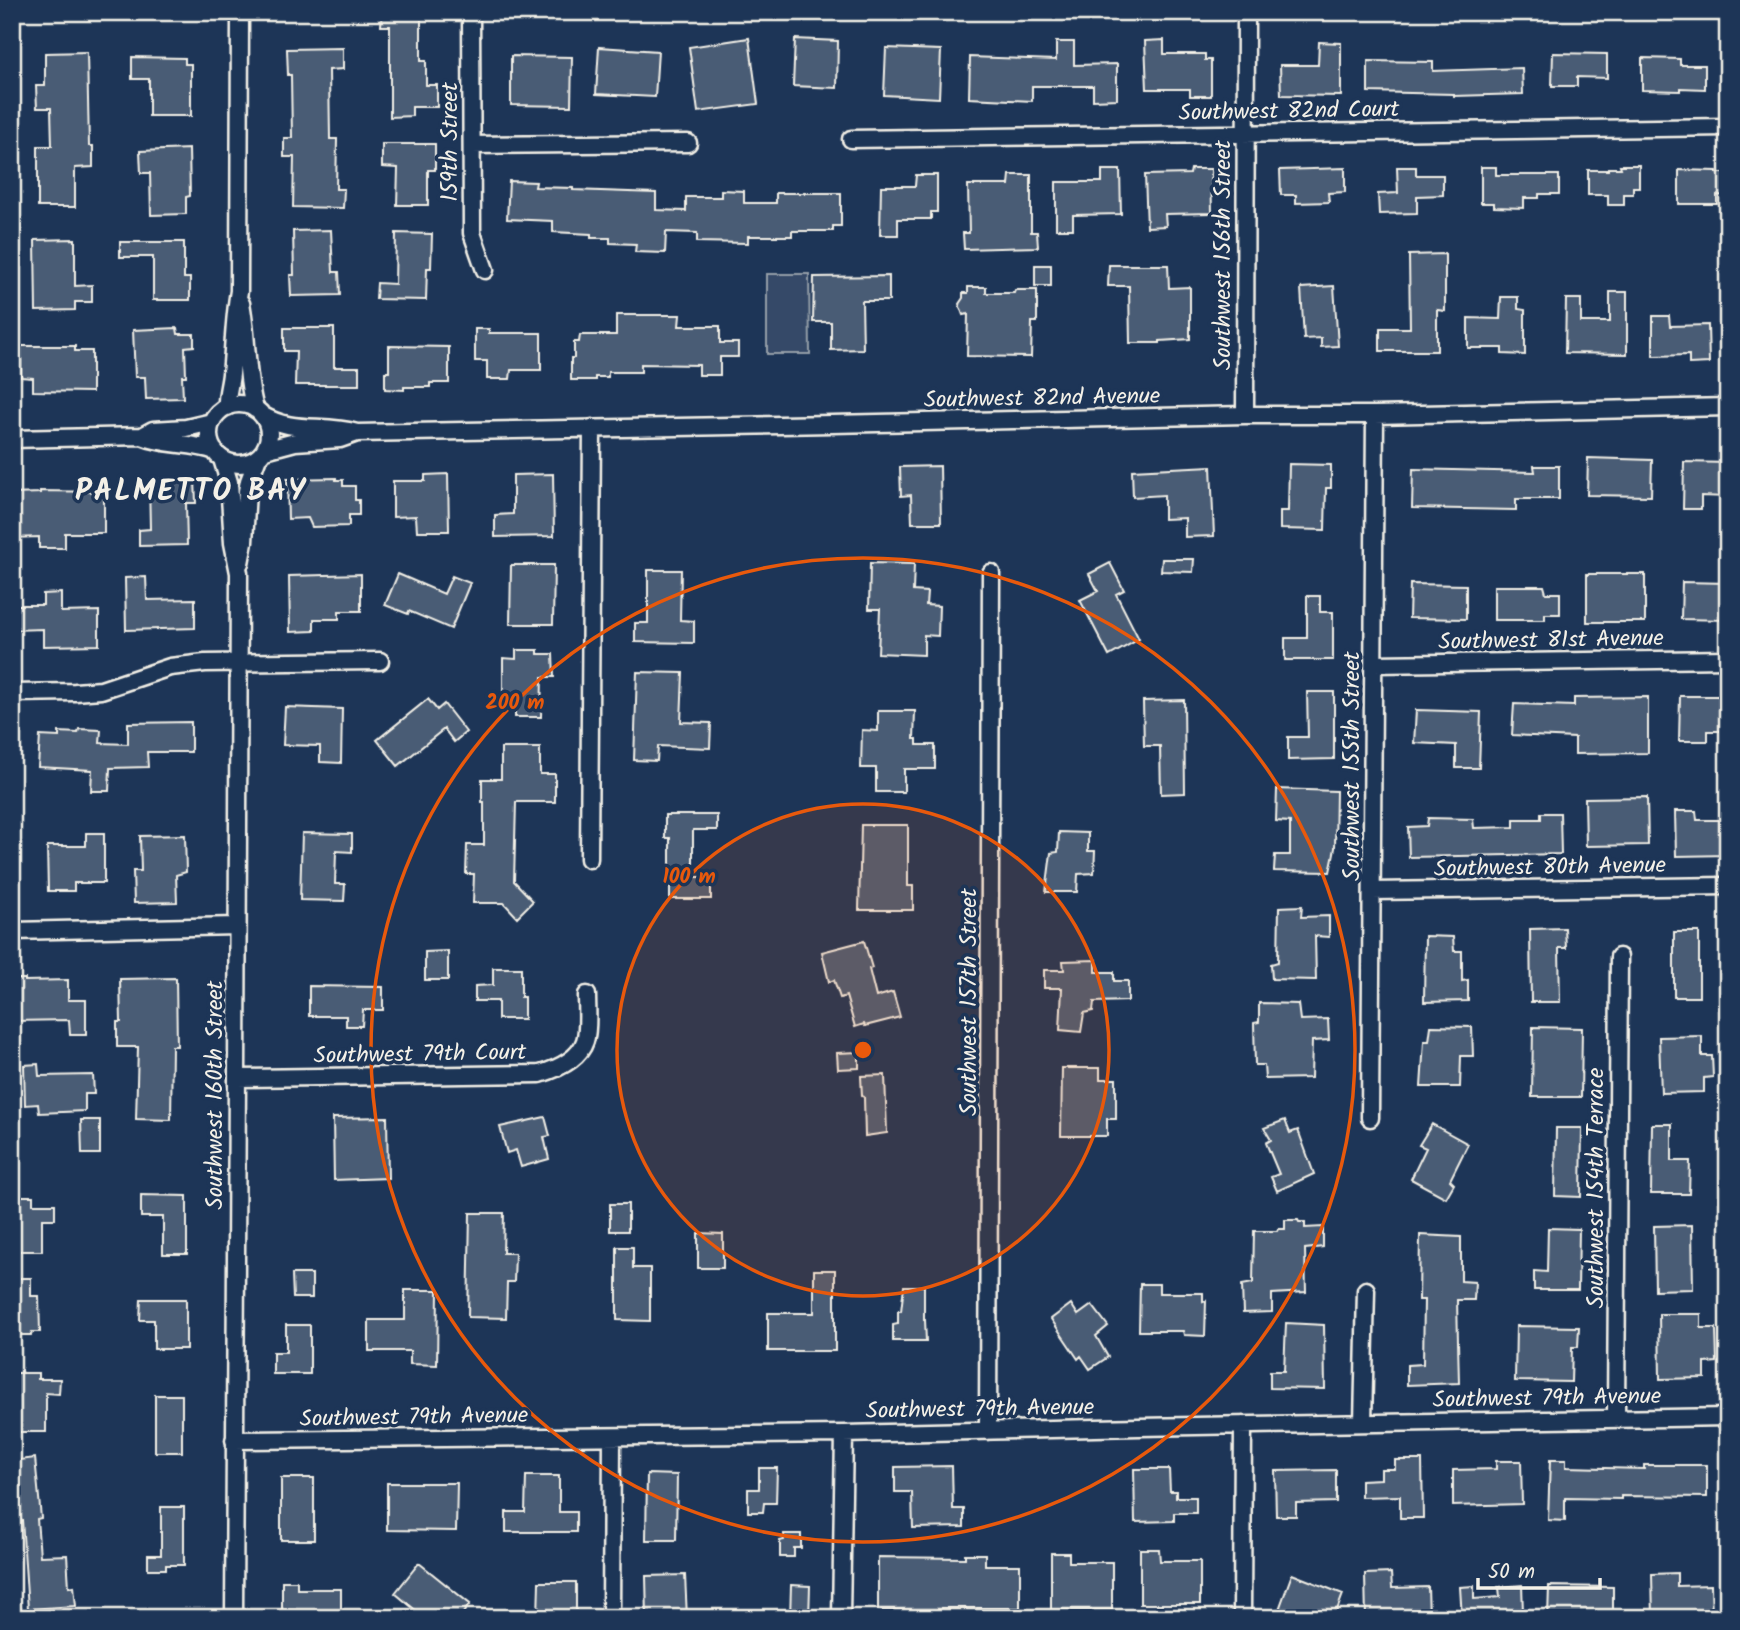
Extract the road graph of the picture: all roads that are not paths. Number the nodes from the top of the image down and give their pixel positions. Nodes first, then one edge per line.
1 (240, 12) edge
2 (471, 12) edge
3 (1246, 12) edge
4 (1728, 127) edge
5 (1245, 134) junction
6 (851, 139) dead end
7 (688, 143) dead end
8 (471, 145) junction
9 (485, 270) dead end
10 (239, 291) junction
11 (227, 407) junction
12 (1728, 407) edge
13 (258, 412) junction
14 (1245, 415) junction
15 (1375, 415) junction
16 (212, 422) junction
17 (592, 428) junction
18 (357, 433) junction
19 (142, 436) junction
20 (12, 439) edge
21 (261, 454) junction
22 (218, 455) junction
23 (239, 573) junction
24 (991, 573) dead end
25 (1728, 659) edge
26 (380, 661) dead end
27 (239, 663) junction
28 (1374, 664) junction
29 (12, 693) edge
30 (589, 859) dead end
31 (1728, 887) edge
32 (1372, 891) junction
33 (237, 926) junction
34 (12, 931) edge
35 (1619, 957) dead end
36 (587, 995) dead end
37 (237, 1078) junction
38 (1370, 1118) dead end
39 (1366, 1290) dead end
40 (1728, 1417) edge
41 (1616, 1419) junction
42 (1363, 1423) junction
43 (1243, 1425) junction
44 (988, 1432) junction
45 (844, 1434) junction
46 (612, 1437) junction
47 (234, 1440) junction
48 (233, 1618) edge
49 (611, 1618) edge
50 (841, 1618) edge
51 (1242, 1618) edge

1 - 10 street
2 - 8 street, 159th Street
3 - 5 street, Southwest 156th Street
4 - 5 street, Southwest 82nd Court
5 - 6 street, Southwest 82nd Court
5 - 14 street, Southwest 156th Street
7 - 8 street
8 - 9 street, 159th Street
10 - 11 street
10 - 13 street
11 - 13 street
11 - 16 street
12 - 15 street, Southwest 82nd Avenue
13 - 18 street, Southwest 82nd Avenue
13 - 21 street
14 - 15 street, Southwest 82nd Avenue
14 - 17 street, Southwest 82nd Avenue
15 - 28 street, Southwest 155th Street
16 - 19 street
16 - 22 street
17 - 18 street, Southwest 82nd Avenue
17 - 30 street
18 - 21 street, Southwest 82nd Avenue
19 - 20 street
19 - 22 street
21 - 22 street
21 - 23 street, Southwest 160th Street
22 - 23 street, Southwest 160th Street
23 - 27 street, Southwest 160th Street
24 - 44 street, Southwest 157th Street
25 - 28 street, Southwest 81st Avenue
26 - 27 street
27 - 29 street
27 - 33 street, Southwest 160th Street
28 - 32 street, Southwest 155th Street
31 - 32 street, Southwest 80th Avenue
32 - 38 street, Southwest 155th Street
33 - 34 street
33 - 37 street, Southwest 160th Street
35 - 41 street, Southwest 154th Terrace
36 - 37 street, Southwest 79th Court
37 - 47 street, Southwest 160th Street
39 - 42 street
40 - 41 street, Southwest 79th Avenue
41 - 42 street, Southwest 79th Avenue
42 - 43 street, Southwest 79th Avenue
43 - 44 street, Southwest 79th Avenue
43 - 51 street
44 - 45 street, Southwest 79th Avenue
45 - 46 street, Southwest 79th Avenue
45 - 50 street
46 - 47 street, Southwest 79th Avenue
46 - 49 street
47 - 48 street, Southwest 160th Street

